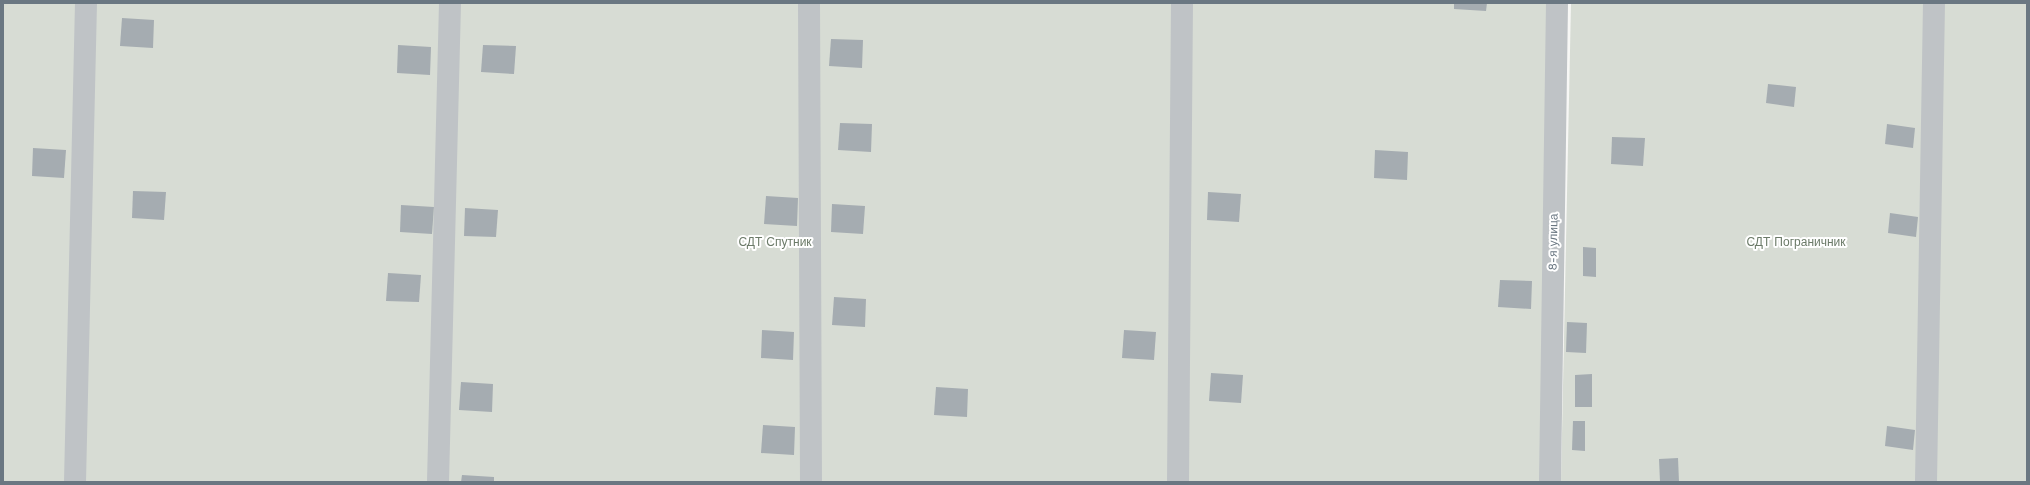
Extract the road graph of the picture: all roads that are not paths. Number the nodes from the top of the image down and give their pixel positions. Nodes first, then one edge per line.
1 (86, 3) edge
2 (450, 3) edge
3 (809, 3) edge
4 (1182, 3) edge
5 (1557, 3) edge
6 (1934, 3) edge
7 (75, 482) edge
8 (438, 482) edge
9 (811, 482) edge
10 (1178, 482) edge
11 (1550, 482) edge
12 (1926, 482) edge

1 - 7 street
2 - 8 street
3 - 9 street
4 - 10 street
5 - 11 street, 8-я улица
6 - 12 street

